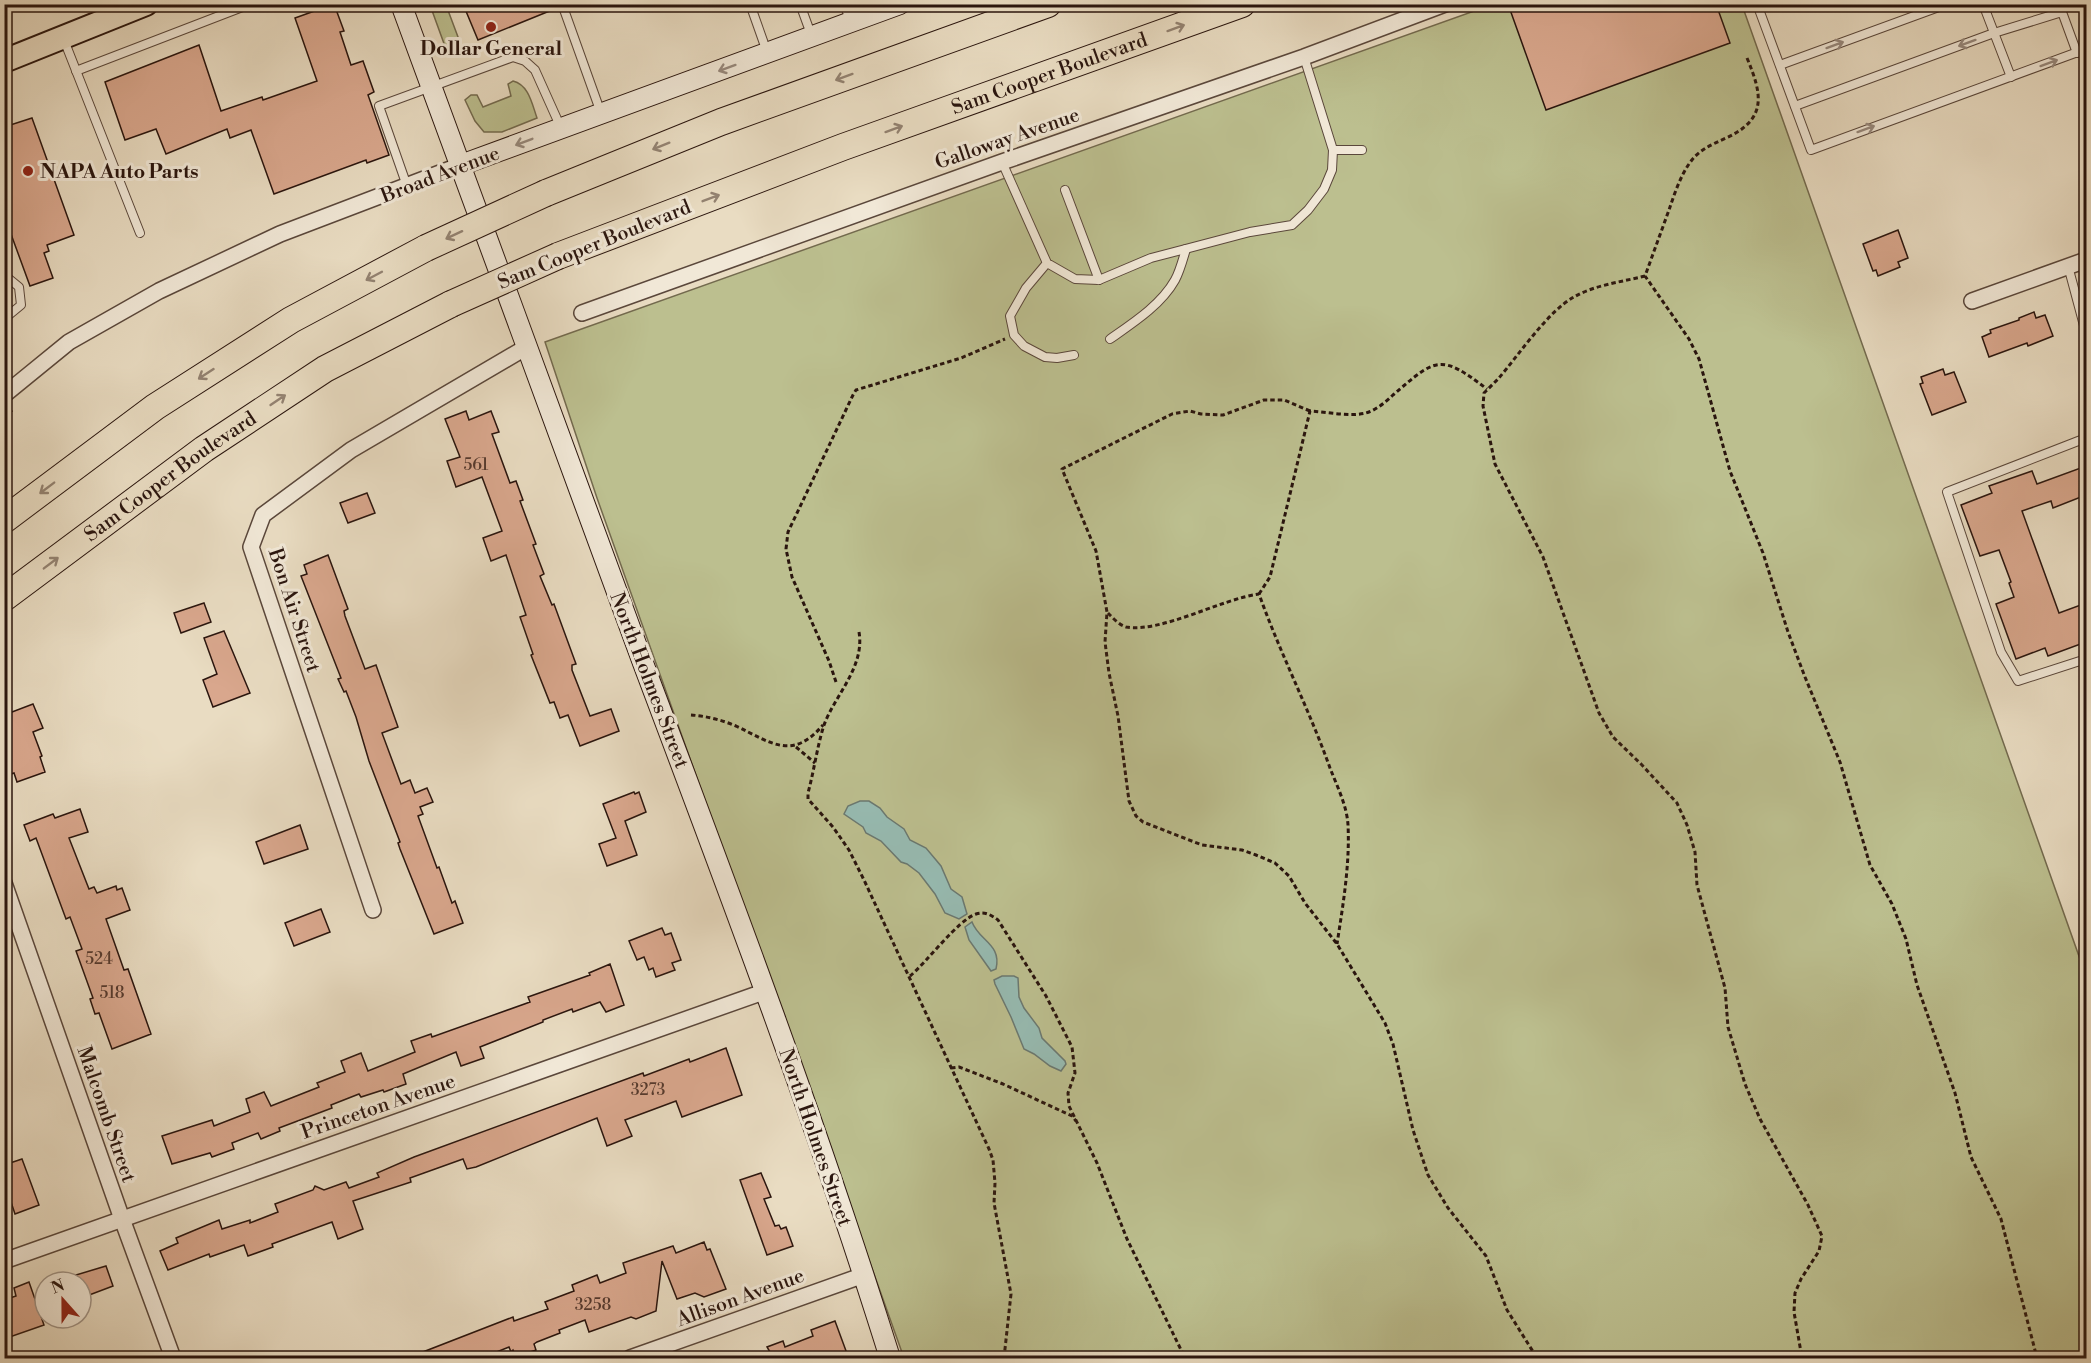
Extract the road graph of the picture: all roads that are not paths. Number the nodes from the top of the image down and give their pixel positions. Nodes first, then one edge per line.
1 (146, 4) edge
2 (244, 4) edge
3 (401, 4) edge
4 (562, 4) edge
5 (750, 4) edge
6 (800, 4) edge
7 (844, 4) edge
8 (1023, 4) edge
9 (1048, 4) edge
10 (1242, 4) edge
11 (1446, 4) edge
12 (1757, 4) edge
13 (1947, 4) edge
14 (1983, 4) edge
15 (888, 7) edge
16 (105, 12) edge
17 (851, 23) junction
18 (1994, 33) junction
19 (64, 38) junction
20 (812, 38) junction
21 (2086, 49) edge
22 (918, 50) junction
23 (2077, 53) junction
24 (768, 54) junction
25 (7, 57) edge
26 (1304, 57) junction
27 (1780, 65) junction
28 (76, 70) junction
29 (2011, 77) junction
30 (431, 87) junction
31 (1795, 106) junction
32 (601, 113) junction
33 (561, 128) junction
34 (1333, 150) junction
35 (1362, 150) dead end
36 (1002, 162) junction
37 (461, 165) junction
38 (407, 186) junction
39 (1065, 190) dead end
40 (140, 233) dead end
41 (1186, 249) junction
42 (2086, 260) edge
43 (1047, 263) junction
44 (2068, 266) junction
45 (4, 279) edge
46 (1099, 280) junction
47 (1972, 301) dead end
48 (582, 313) dead end
49 (4, 319) edge
50 (2086, 333) edge
51 (1110, 339) dead end
52 (525, 348) junction
53 (1074, 355) dead end
54 (4, 395) edge
55 (2086, 438) edge
56 (4, 520) edge
57 (4, 598) edge
58 (2086, 659) edge
59 (4, 883) edge
60 (373, 910) dead end
61 (766, 991) junction
62 (122, 1219) junction
63 (4, 1261) edge
64 (864, 1275) junction
65 (173, 1359) edge
66 (630, 1359) edge
67 (890, 1359) edge

1 - 16 main road
2 - 28 lane
3 - 30 main road, North Holmes Street
4 - 32 lane
5 - 24 lane
6 - 20 lane
7 - 17 lane
8 - 22 highway
9 - 22 highway
57 -> 10 highway, Sam Cooper Boulevard, bridge
11 - 26 street, Galloway Avenue
12 - 27 lane
27 -> 13 lane
14 - 18 lane
15 - 17 main road, Broad Avenue
16 - 19 main road
17 - 20 main road, Broad Avenue
18 - 23 lane
18 - 29 lane
18 -> 31 lane
19 - 25 main road
19 - 28 lane
20 - 24 main road, Broad Avenue
21 - 23 lane
22 -> 56 highway, bridge
29 -> 23 lane
24 -> 32 main road, Broad Avenue
26 - 34 lane
26 - 36 street, Galloway Avenue
27 - 31 lane
28 - 40 lane
31 -> 29 lane
30 - 33 lane
30 - 37 main road, North Holmes Street
30 - 38 lane
32 - 33 main road, Broad Avenue
33 -> 37 main road, Broad Avenue
34 - 35 lane
34 - 41 lane
36 - 43 lane
36 - 48 street, Galloway Avenue
37 - 38 street, Broad Avenue
37 - 52 main road, North Holmes Street
38 - 54 street, Broad Avenue
39 - 46 lane
41 - 46 lane
41 - 51 lane
42 - 44 street
43 - 46 lane
43 - 53 lane
44 - 47 street
44 - 50 lane
45 - 49 lane
52 - 60 street, Bon Air Street
52 - 61 main road, North Holmes Street
55 - 58 lane
59 - 62 street, Malcomb Street
61 - 62 street, Princeton Avenue
61 - 64 main road, North Holmes Street
62 - 63 street, Princeton Avenue
62 - 65 street, Malcomb Street
64 - 66 street, Allison Avenue
64 - 67 main road, North Holmes Street

